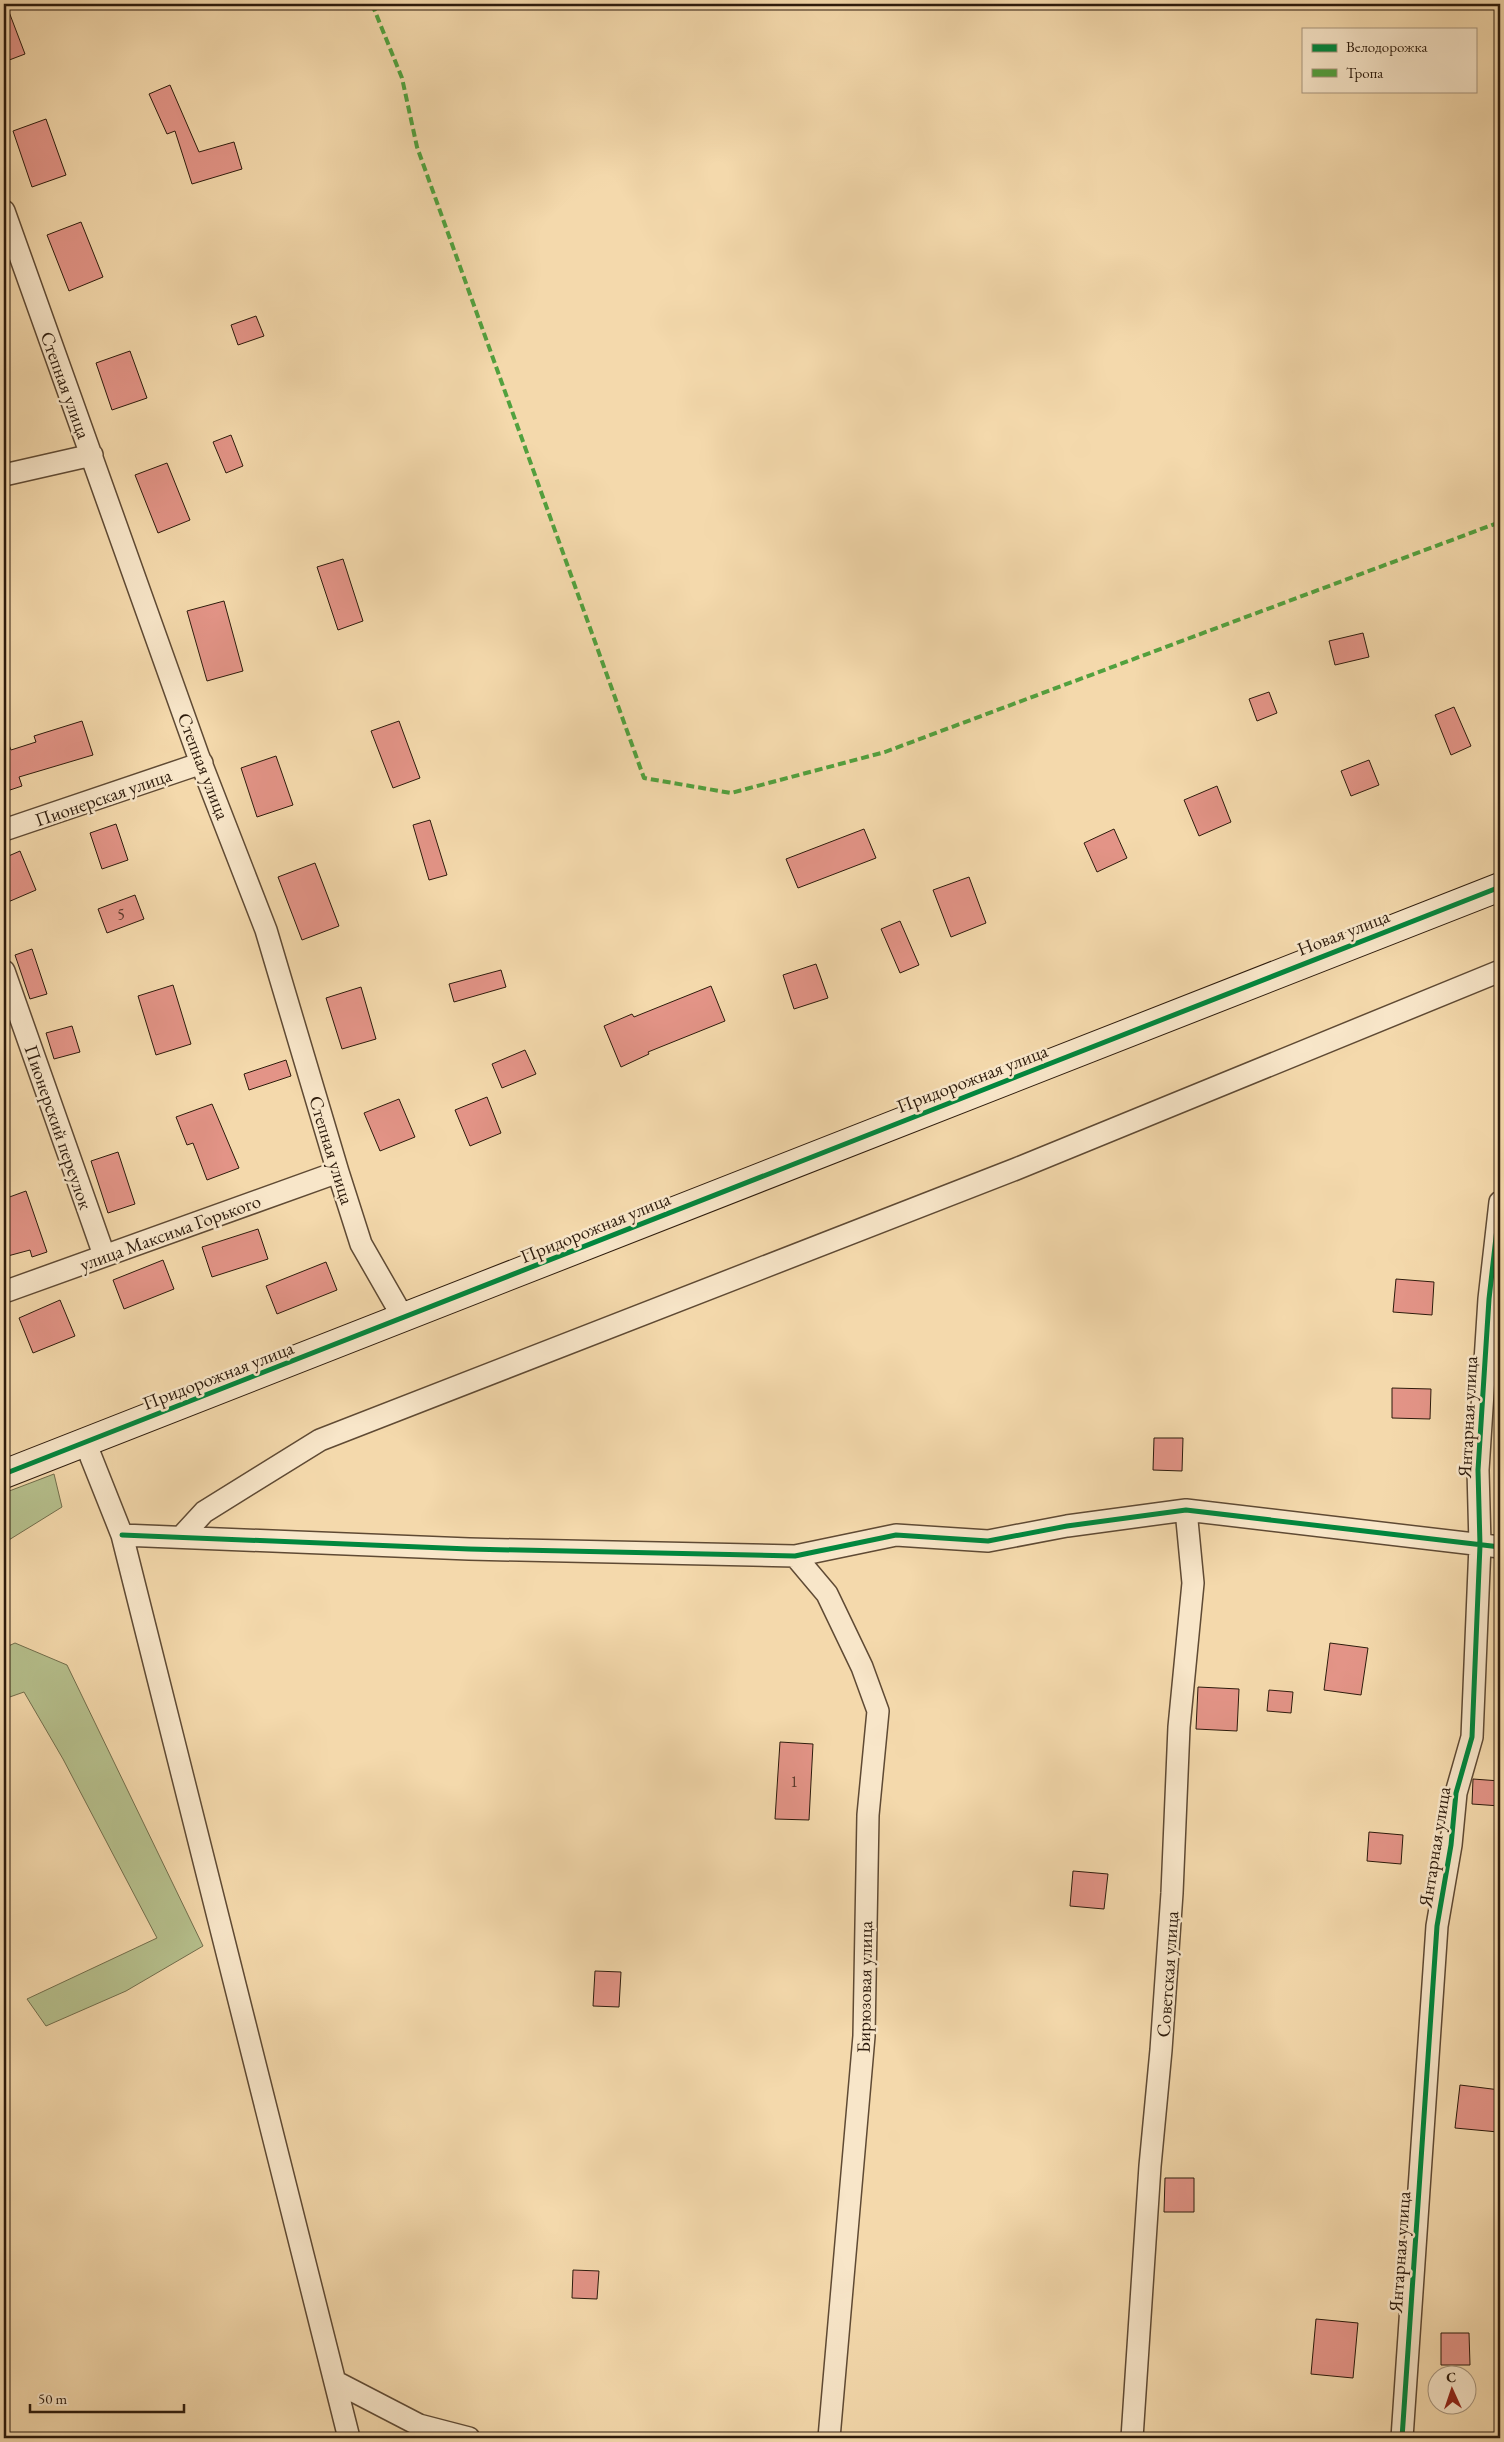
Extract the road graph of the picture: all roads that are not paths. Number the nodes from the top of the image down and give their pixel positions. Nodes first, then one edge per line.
1 (4, 211) edge
2 (92, 455) junction
3 (4, 475) edge
4 (202, 763) junction
5 (4, 830) edge
6 (1500, 887) edge
7 (1500, 970) edge
8 (4, 971) edge
9 (1197, 1006) joint
10 (338, 1172) junction
11 (1500, 1202) edge
12 (104, 1255) junction
13 (4, 1292) edge
14 (404, 1319) junction
15 (85, 1442) junction
16 (4, 1474) edge
17 (1186, 1510) junction
18 (122, 1535) junction
19 (182, 1536) junction
20 (1490, 1546) edge
21 (795, 1556) junction
22 (336, 2382) junction
23 (349, 2438) edge
24 (469, 2438) edge
25 (829, 2438) edge
26 (1132, 2438) edge
27 (1402, 2438) edge

1 - 2 street, Степная улица
2 - 3 street
2 - 4 street, Степная улица
4 - 5 street, Пионерская улица
4 - 10 street, Степная улица
6 - 9 street, Новая улица
7 - 19 street
8 - 12 street, Пионерский переулок
9 - 14 street, Придорожная улица
10 - 12 street, улица Максима Горького
10 - 14 street, Степная улица
11 - 20 street, Янтарная улица
12 - 13 street, улица Максима Горького
14 - 15 street, Придорожная улица
15 - 16 street, Придорожная улица
15 - 18 street
17 - 20 street
17 - 21 street
17 - 26 street, Советская улица
18 - 19 street
18 - 22 street
19 - 21 street
20 - 27 street, Янтарная улица
21 - 25 street, Бирюзовая улица
22 - 23 street
22 - 24 street

